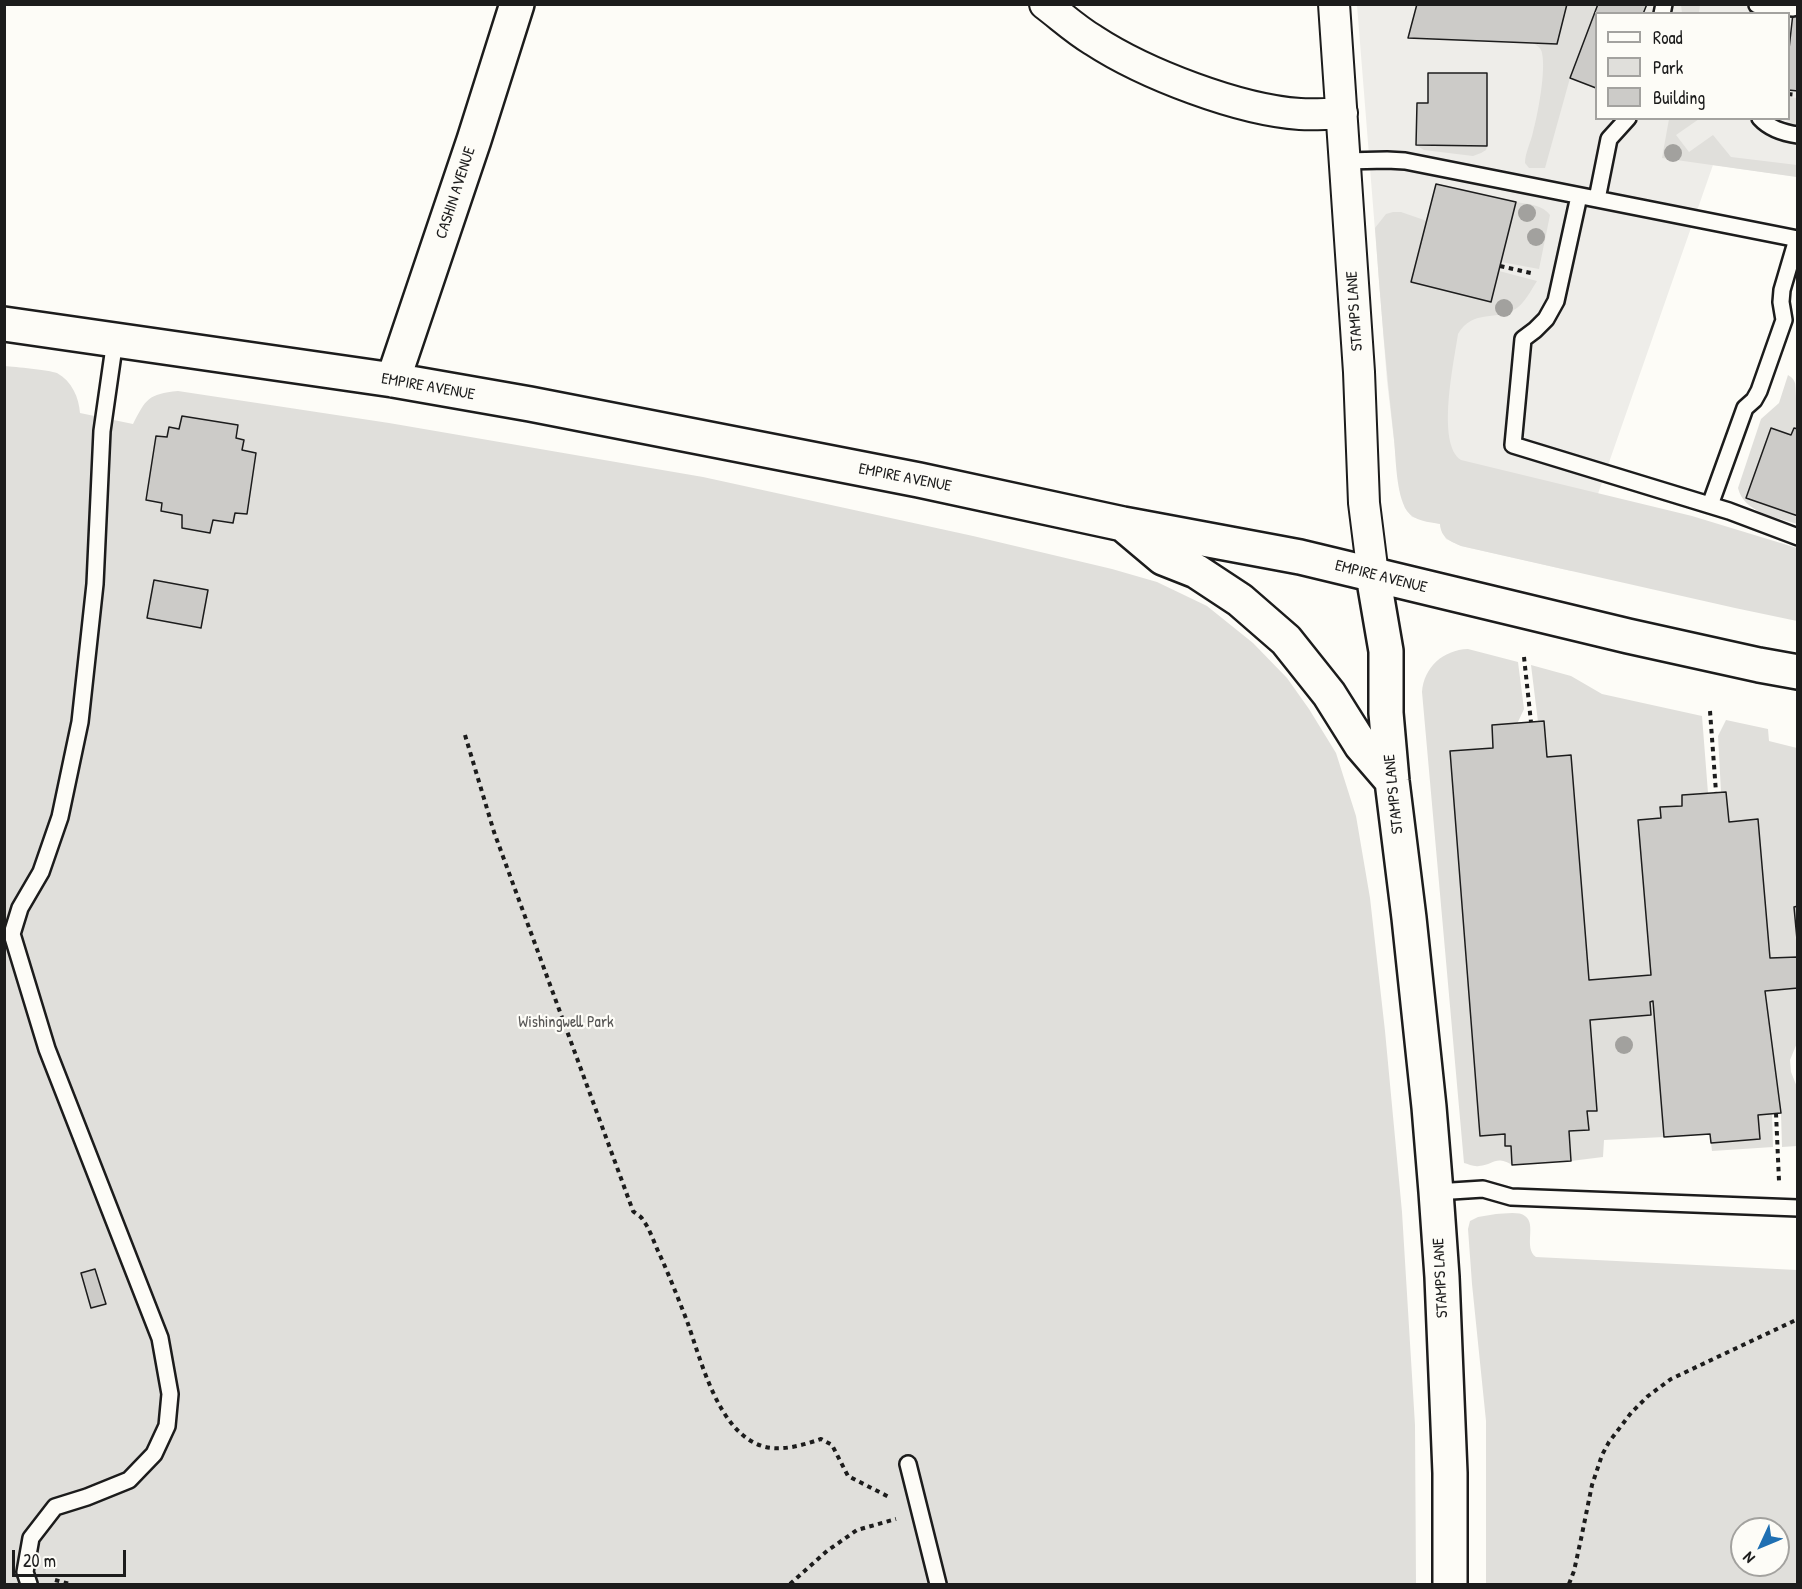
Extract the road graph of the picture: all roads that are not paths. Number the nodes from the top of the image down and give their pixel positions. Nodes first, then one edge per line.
1 (517, 4) edge
2 (1045, 4) edge
3 (1334, 4) edge
4 (1757, 5) edge
5 (1793, 8) dead end
6 (1342, 113) junction
7 (1626, 120) edge
8 (1762, 120) edge
9 (1797, 135) edge
10 (1345, 161) junction
11 (1579, 196) junction
12 (1597, 199) junction
13 (1797, 239) edge
14 (4, 324) edge
15 (115, 340) junction
16 (393, 380) junction
17 (1710, 505) junction
18 (1123, 524) junction
19 (1797, 537) edge
20 (1373, 575) junction
21 (1797, 672) edge
22 (1392, 781) junction
23 (20, 908) junction
24 (4, 923) edge
25 (1436, 1192) junction
26 (1797, 1208) edge
27 (908, 1464) dead end
28 (28, 1584) edge
29 (938, 1584) edge
30 (1450, 1584) edge

1 - 16 main road, CASHIN AVENUE
2 - 6 street
3 - 6 street, STAMPS LANE
4 - 5 lane
6 - 10 street, STAMPS LANE
7 - 12 lane
8 - 9 lane
10 - 11 lane
10 - 20 street, STAMPS LANE
11 - 12 lane
11 - 17 lane
12 - 13 lane
13 - 17 lane
14 - 15 main road, EMPIRE AVENUE
15 - 16 main road, EMPIRE AVENUE
15 - 23 lane
16 - 18 main road, EMPIRE AVENUE
17 - 19 lane
18 - 20 main road, EMPIRE AVENUE
18 - 22 main road
20 - 21 main road, EMPIRE AVENUE
20 - 22 main road, STAMPS LANE
22 - 25 main road, STAMPS LANE
23 - 24 lane
23 - 28 lane
25 - 26 lane
25 - 30 main road, STAMPS LANE
27 - 29 lane

